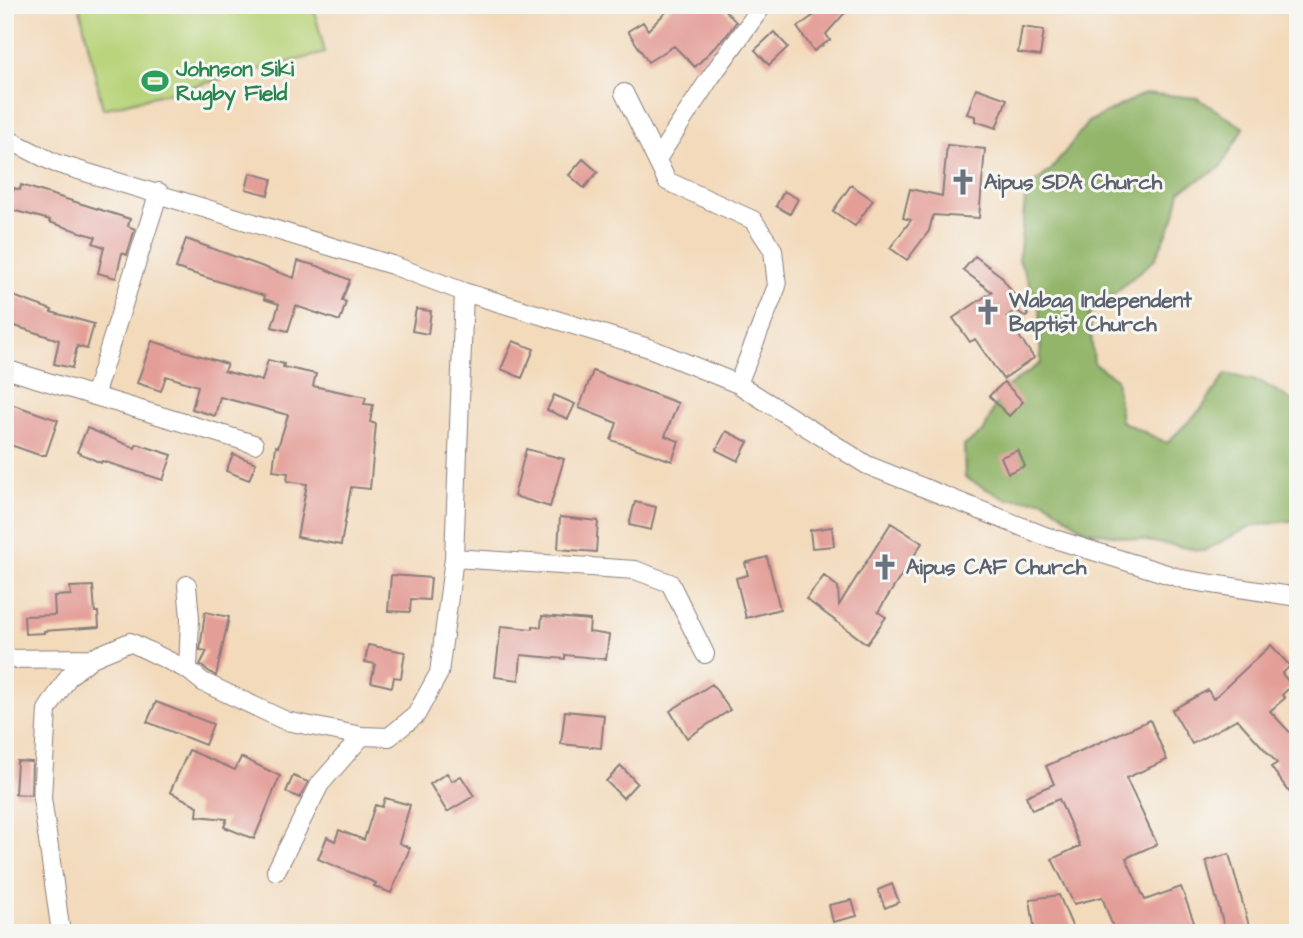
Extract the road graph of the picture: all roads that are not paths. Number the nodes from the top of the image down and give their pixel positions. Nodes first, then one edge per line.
1 (763, 5) edge
2 (624, 93) dead end
3 (5, 138) edge
4 (657, 159) junction
5 (159, 192) junction
6 (464, 292) junction
7 (5, 369) edge
8 (738, 384) junction
9 (94, 396) junction
10 (254, 444) dead end
11 (454, 558) junction
12 (187, 584) dead end
13 (1298, 597) edge
14 (705, 654) dead end
15 (5, 659) edge
16 (92, 659) junction
17 (188, 670) junction
18 (362, 736) junction
19 (276, 871) dead end
20 (61, 933) edge

1 - 4 street
2 - 4 street
3 - 5 street
4 - 8 street
5 - 6 street
5 - 9 street
6 - 8 street
6 - 11 street
7 - 9 street
8 - 13 street
9 - 10 street
11 - 14 street
11 - 18 street
12 - 17 street
15 - 16 street
16 - 17 street
16 - 20 street
17 - 18 street
18 - 19 street

